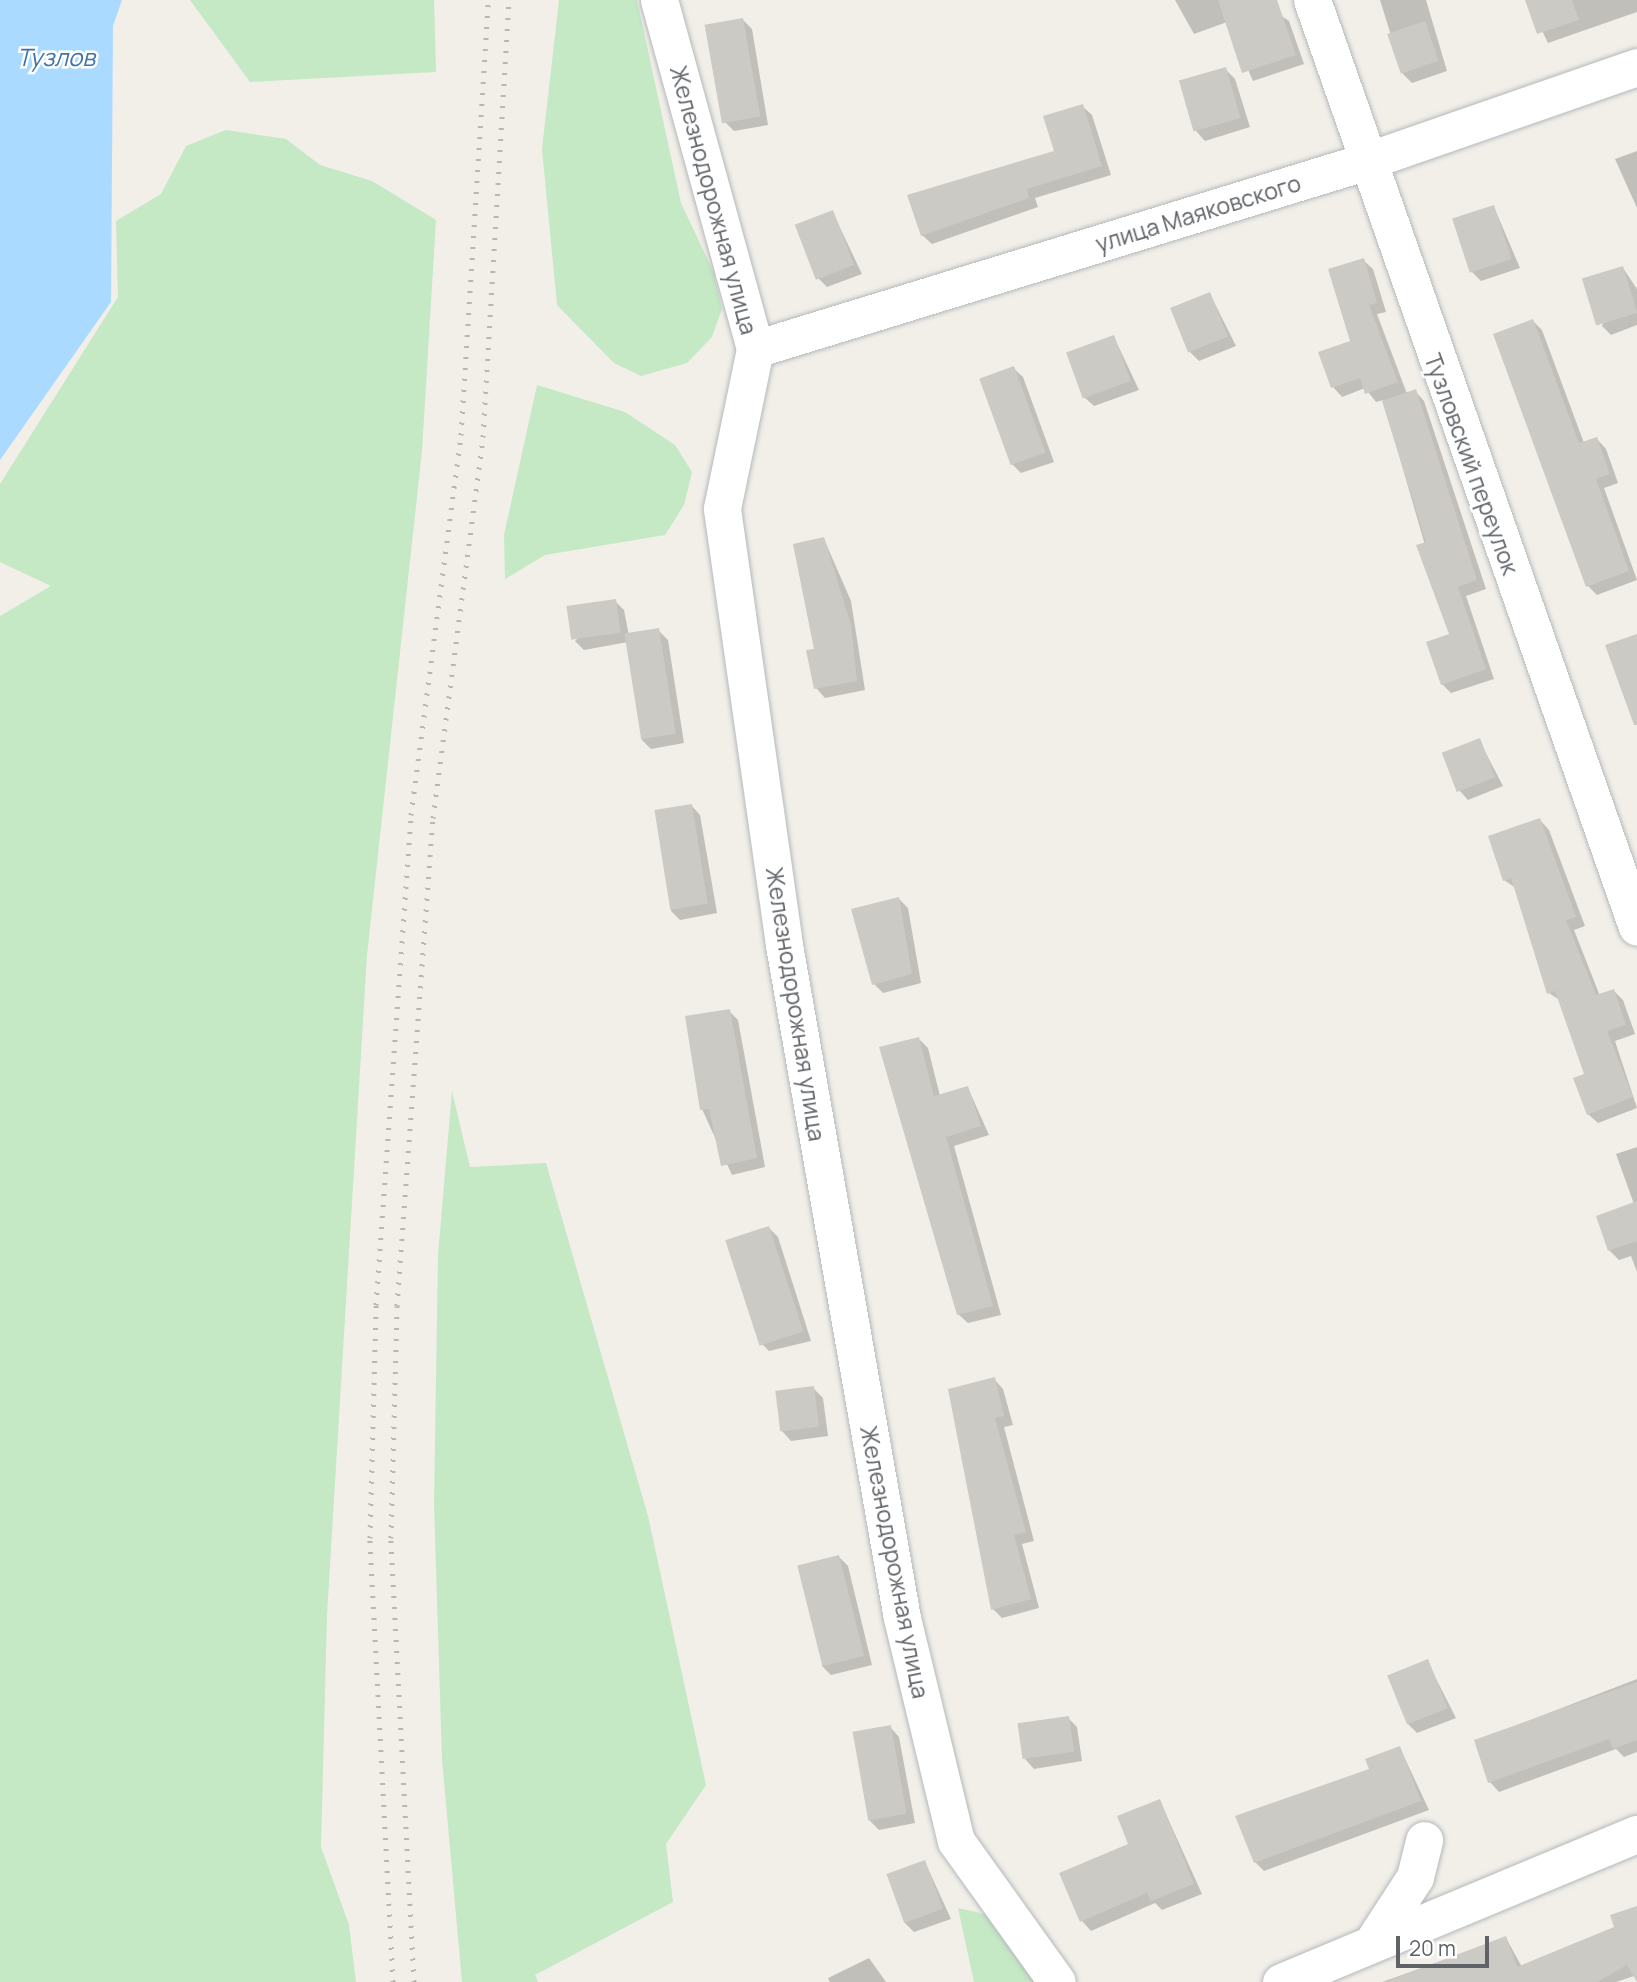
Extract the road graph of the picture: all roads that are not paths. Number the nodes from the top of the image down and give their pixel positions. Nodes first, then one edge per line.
1 (659, 0) edge
2 (1312, 0) edge
3 (1637, 67) edge
4 (1364, 162) junction
5 (755, 349) junction
6 (1637, 927) edge
7 (1637, 1835) edge
8 (1424, 1840) dead end
9 (1372, 1942) junction
10 (1057, 1982) edge
11 (1281, 1982) edge

1 - 5 street, Железнодорожная улица
2 - 4 street, Тузловский переулок
3 - 4 street, улица Маяковского
4 - 5 street, улица Маяковского
4 - 6 street, Тузловский переулок
5 - 10 street, Железнодорожная улица
7 - 9 street
8 - 9 street
9 - 11 street

